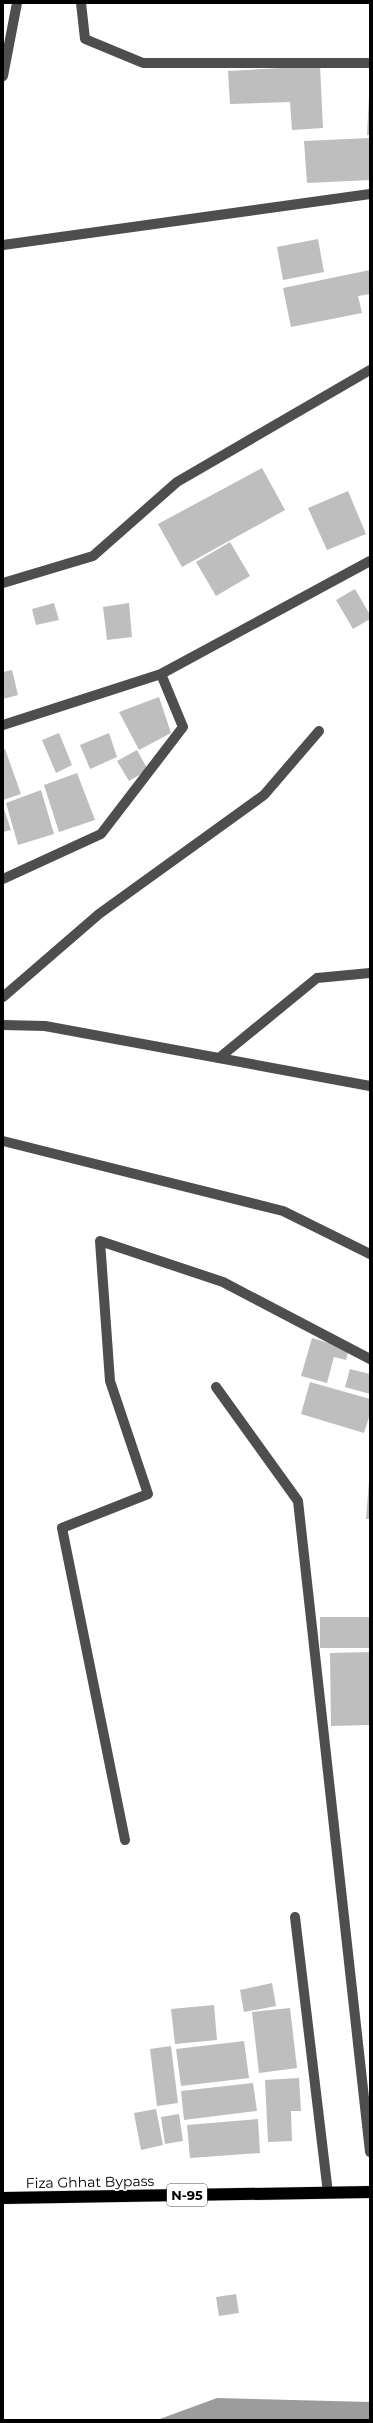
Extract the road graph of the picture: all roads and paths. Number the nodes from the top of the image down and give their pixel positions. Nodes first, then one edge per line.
1 (17, 3) edge
2 (81, 3) edge
3 (6, 51) edge
4 (370, 63) edge
5 (3, 76) edge
6 (370, 194) edge
7 (3, 245) edge
8 (370, 370) edge
9 (370, 561) edge
10 (3, 583) edge
11 (161, 674) junction
12 (3, 725) edge
13 (319, 731) dead end
14 (3, 879) edge
15 (370, 973) edge
16 (3, 997) edge
17 (3, 1025) edge
18 (219, 1058) junction
19 (370, 1086) edge
20 (3, 1141) edge
21 (370, 1254) edge
22 (370, 1359) edge
23 (216, 1386) dead end
24 (125, 1840) dead end
25 (295, 1917) dead end
26 (370, 2152) edge
27 (370, 2192) edge
28 (328, 2193) junction
29 (3, 2198) edge

1 - 3 street
2 - 4 street
3 - 5 street
6 - 7 street
8 - 10 street
9 - 11 street
11 - 12 street
11 - 14 street
13 - 16 street
15 - 18 street
17 - 18 street
18 - 19 street
20 - 21 street
22 - 24 street
23 - 26 street
25 - 28 street
27 - 28 highway, Fiza Ghhat Bypass / N-95
28 - 29 highway, Fiza Ghhat Bypass / N-95

